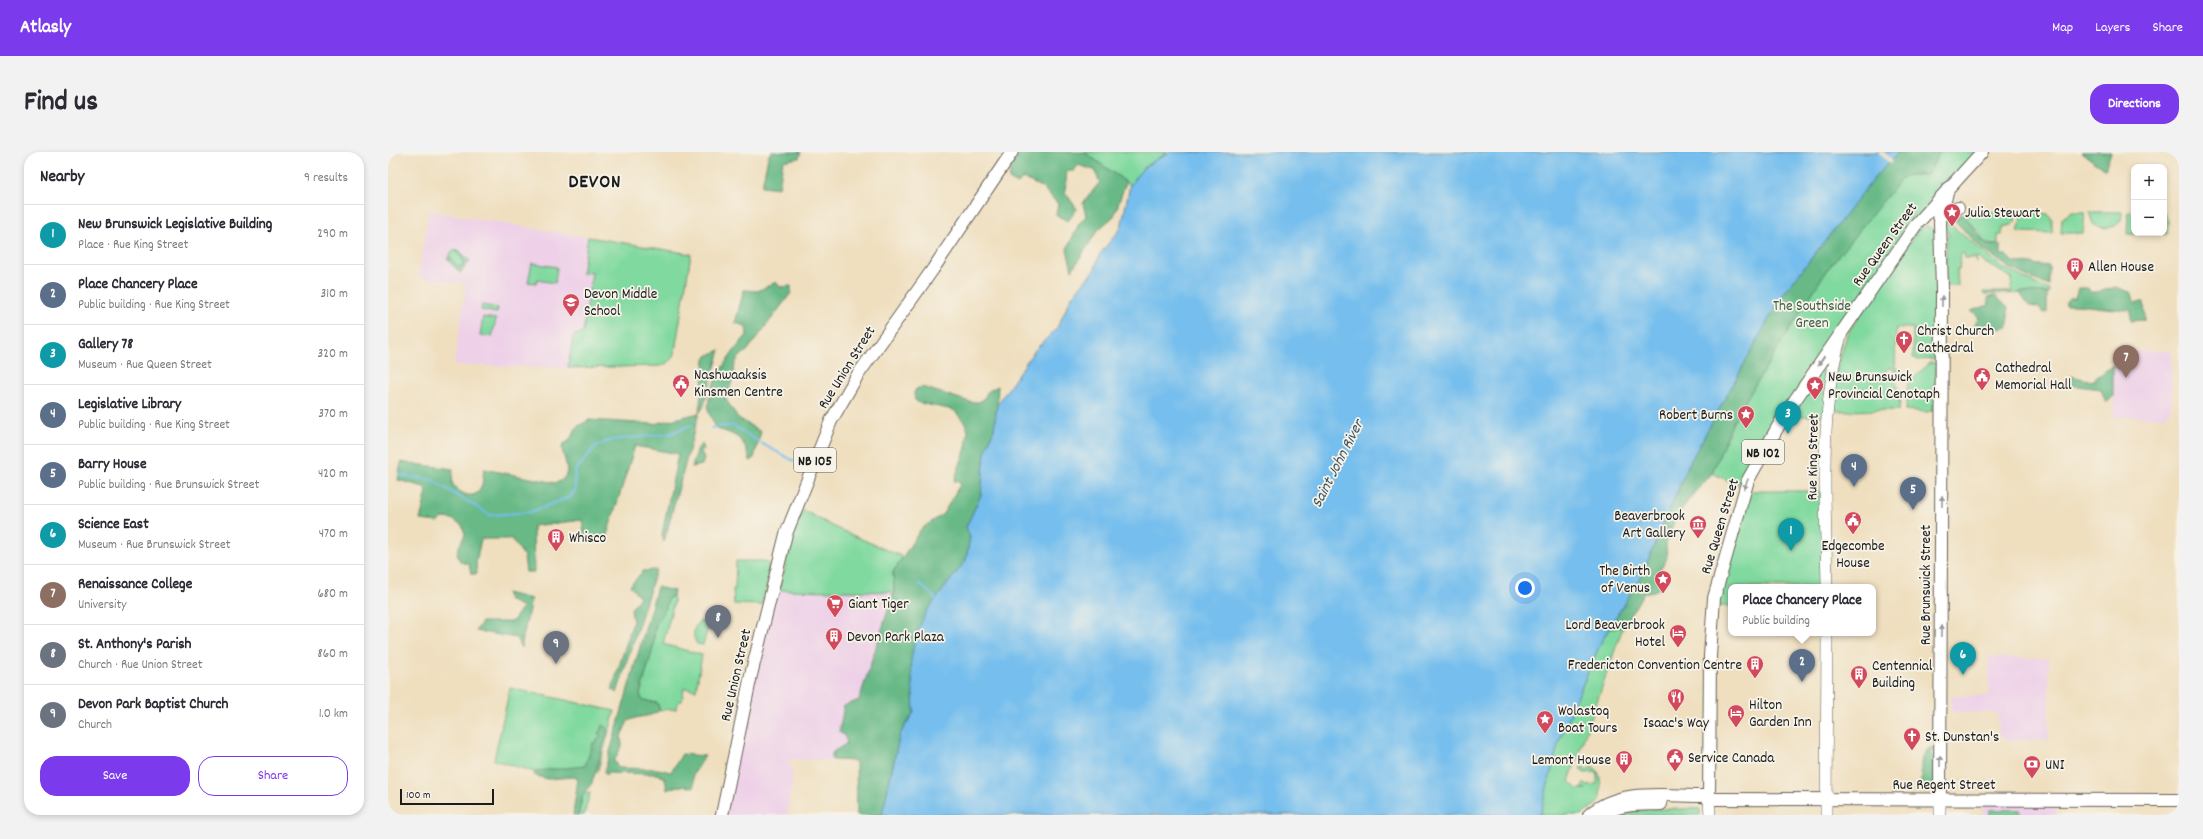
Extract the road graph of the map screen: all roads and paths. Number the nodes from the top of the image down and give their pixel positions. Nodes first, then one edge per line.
1 (1012, 152) edge
2 (1982, 152) edge
3 (1948, 188) junction
4 (1932, 205) junction
5 (1947, 206) junction
6 (1915, 226) junction
7 (1843, 329) junction
8 (1826, 584) edge
9 (1827, 636) edge
10 (1710, 771) junction
11 (1692, 796) junction
12 (1709, 799) junction
13 (1826, 799) junction
14 (1940, 800) junction
15 (2179, 800) edge
16 (722, 815) edge
17 (1589, 815) edge
18 (1602, 815) edge
19 (1710, 815) edge
20 (1826, 815) edge
21 (1940, 815) edge

1 - 16 main road, Rue Union Street / NB 105
2 - 3 main road, NB 102
3 - 4 main road, Rue Queen Street / NB 102
3 - 5 main road, Rue Brunswick Street
4 - 5 main road
4 - 6 main road, Rue Queen Street / NB 102
5 - 6 main road
14 -> 5 main road, Rue Brunswick Street
6 - 7 main road, Rue Queen Street / NB 102
7 - 8 main road, Rue King Street
7 -> 10 main road, Rue Queen Street / NB 102
9 - 13 main road
10 - 11 main road
10 - 12 main road, Rue Queen Street / NB 102
11 - 12 main road
11 - 17 main road
12 - 13 main road, Rue Regent Street
12 - 18 main road
12 - 19 main road, Rue Queen Street
13 - 14 main road, Rue Regent Street
13 - 20 main road
14 - 15 main road, Rue Regent Street
14 - 21 main road, Rue Brunswick Street

